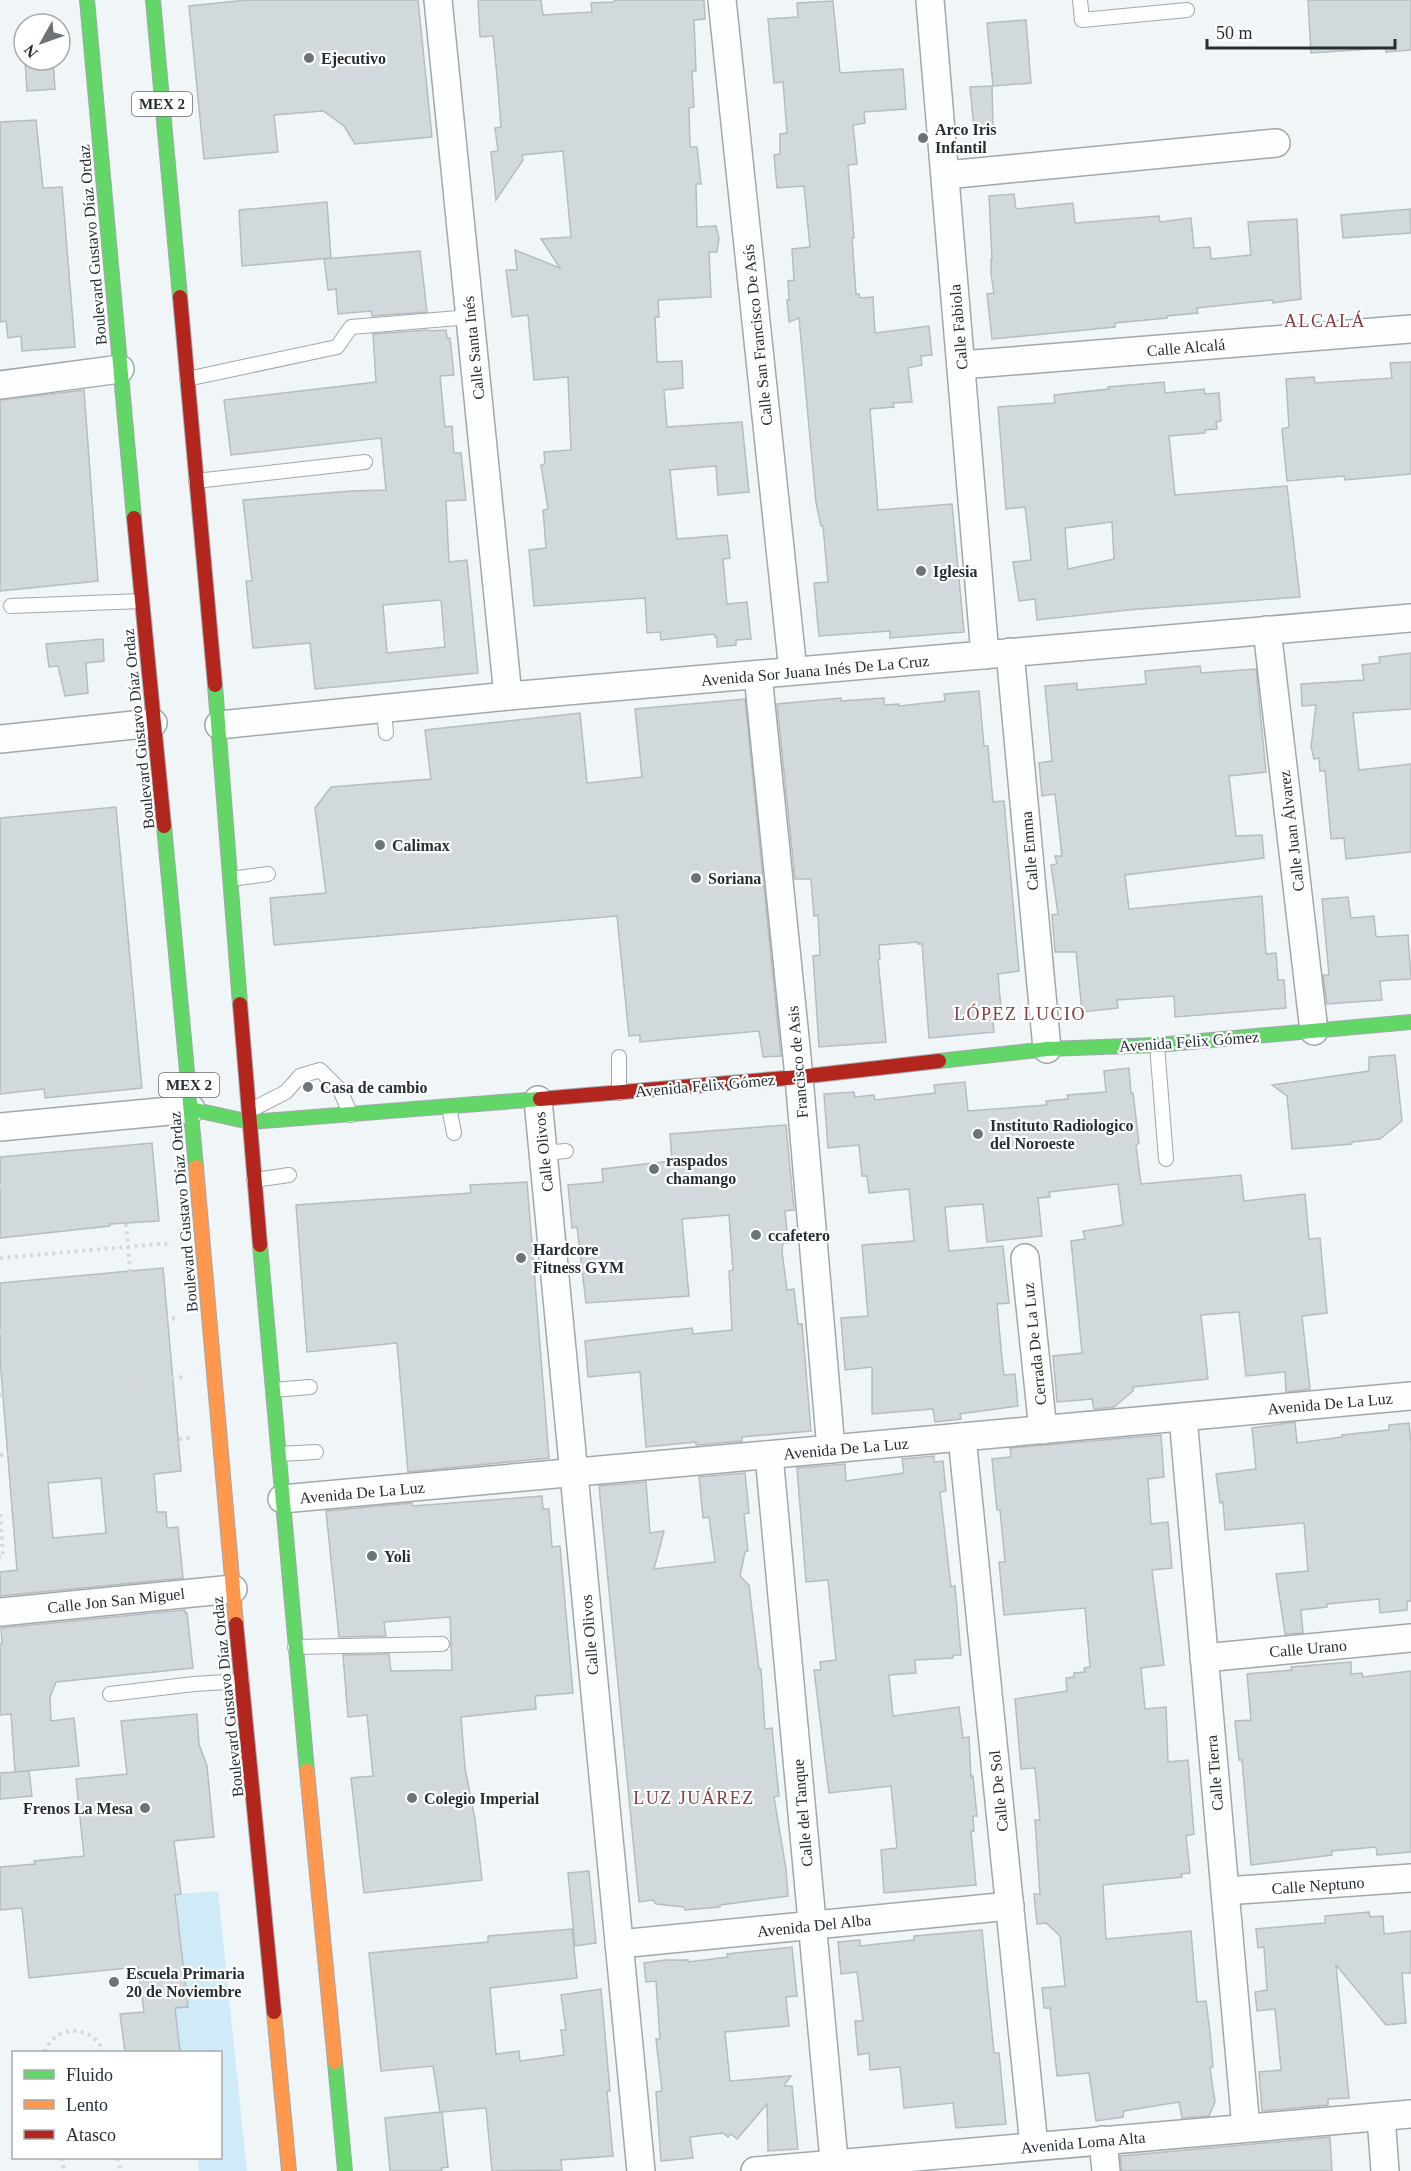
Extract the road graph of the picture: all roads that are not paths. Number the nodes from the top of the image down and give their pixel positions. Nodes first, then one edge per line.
1 (87, 0) edge
2 (153, 0) edge
3 (438, 0) edge
4 (722, 0) edge
5 (930, 0) edge
6 (1080, 0) edge
7 (1187, 10) dead end
8 (1276, 143) dead end
9 (945, 174) junction
10 (470, 317) junction
11 (1411, 329) edge
12 (961, 365) junction
13 (120, 369) junction
14 (187, 379) junction
15 (0, 385) edge
16 (365, 462) dead end
17 (196, 481) junction
18 (142, 602) junction
19 (11, 606) dead end
20 (1411, 618) edge
21 (1267, 630) junction
22 (997, 653) junction
23 (793, 671) junction
24 (758, 675) junction
25 (508, 696) junction
26 (153, 723) junction
27 (219, 725) junction
28 (0, 739) edge
29 (268, 874) dead end
30 (231, 879) junction
31 (1411, 1022) edge
32 (1314, 1031) junction
33 (1157, 1045) junction
34 (1047, 1049) junction
35 (619, 1057) dead end
36 (799, 1077) junction
37 (619, 1093) junction
38 (538, 1100) junction
39 (449, 1107) junction
40 (191, 1109) junction
41 (351, 1115) junction
42 (250, 1116) junction
43 (0, 1127) edge
44 (454, 1132) dead end
45 (1166, 1159) dead end
46 (289, 1175) dead end
47 (254, 1180) junction
48 (1025, 1258) dead end
49 (310, 1387) dead end
50 (274, 1390) junction
51 (1411, 1396) edge
52 (1183, 1417) junction
53 (1043, 1430) junction
54 (962, 1437) junction
55 (831, 1449) junction
56 (316, 1452) dead end
57 (279, 1454) junction
58 (769, 1455) junction
59 (574, 1473) junction
60 (282, 1499) junction
61 (233, 1589) junction
62 (0, 1612) edge
63 (1411, 1638) edge
64 (442, 1644) dead end
65 (295, 1647) junction
66 (1204, 1658) junction
67 (243, 1681) junction
68 (110, 1694) dead end
69 (1411, 1878) edge
70 (1225, 1892) junction
71 (1010, 1906) junction
72 (813, 1925) junction
73 (618, 1944) junction
74 (1411, 2114) edge
75 (1381, 2116) junction
76 (1246, 2128) junction
77 (1103, 2140) junction
78 (1035, 2146) junction
79 (835, 2167) edge
80 (289, 2171) edge
81 (345, 2171) edge
82 (641, 2171) edge
83 (755, 2171) edge
84 (1106, 2171) edge
85 (1385, 2171) edge

1 - 13 main road, Boulevard Gustavo Díaz Ordaz / MEX 2
2 - 14 main road, MEX 2
3 - 10 street, Calle Santa Inés
4 - 23 street, Calle San Francisco De Asís
5 - 9 street, Calle Fabiola
6 - 7 lane
8 - 9 street
9 - 12 street, Calle Fabiola
10 - 14 lane
10 - 25 street, Calle Santa Inés
11 - 12 street, Calle Alcalá
12 - 22 street, Calle Fabiola
13 - 15 street
13 - 18 main road, Boulevard Gustavo Díaz Ordaz / MEX 2
14 - 17 main road, MEX 2
16 - 17 lane
17 - 27 main road, MEX 2
18 - 19 lane
18 - 26 main road, Boulevard Gustavo Díaz Ordaz / MEX 2
20 - 21 street, Avenida Sor Juana Inés De La Cruz
21 - 22 street, Avenida Sor Juana Inés De La Cruz
21 - 32 street, Calle Juan Álvarez
22 - 23 street, Avenida Sor Juana Inés De La Cruz
22 - 34 street, Calle Emma
23 - 24 street, Avenida Sor Juana Inés De La Cruz
24 - 25 street, Avenida Sor Juana Inés De La Cruz
24 - 36 street, Francisco de Asis
25 - 27 street, Avenida Sor Juana Inés De La Cruz
26 - 28 street
26 - 40 main road, Boulevard Gustavo Díaz Ordaz / MEX 2
27 - 30 main road, MEX 2
29 - 30 lane
30 - 42 main road, MEX 2
31 - 32 main road, Avenida Felix Gómez
32 - 33 main road, Avenida Felix Gómez
33 - 34 main road, Avenida Felix Gómez
33 - 45 lane
34 - 36 main road, Avenida Felix Gómez
35 - 37 lane
36 - 37 main road, Avenida Felix Gómez
36 - 55 street, Francisco de Asis
37 - 38 main road, Avenida Felix Gómez
38 - 39 main road, Avenida Felix Gómez
38 - 59 street, Calle Olivos
39 - 41 main road, Avenida Felix Gómez
39 - 44 lane
40 - 42 main road, Avenida Felix Gómez
40 - 43 street, Avenida Felix Gómez
40 - 61 main road, Boulevard Gustavo Díaz Ordaz / MEX 2
41 - 42 main road, Avenida Felix Gómez
41 - 42 lane
42 - 47 main road, MEX 2
46 - 47 lane
47 - 50 main road, MEX 2
48 - 53 street, Cerrada De La Luz
49 - 50 lane
50 - 57 main road, MEX 2
51 - 52 street, Avenida De La Luz
52 - 53 street, Avenida De La Luz
52 - 66 street, Calle Tierra
53 - 54 street, Avenida De La Luz
54 - 55 street, Avenida De La Luz
54 - 71 street, Calle De Sol
55 - 58 street, Avenida De La Luz
56 - 57 lane
57 - 60 main road, MEX 2
58 - 59 street, Avenida De La Luz
58 - 72 street, Calle del Tanque
59 - 60 street, Avenida De La Luz
59 - 73 street, Calle Olivos
60 - 65 main road, MEX 2
61 - 62 street, Calle Jon San Miguel
61 - 67 main road, Boulevard Gustavo Díaz Ordaz / MEX 2
63 - 66 street, Calle Urano
64 - 65 lane
65 - 81 main road, MEX 2
66 - 70 street, Calle Tierra
67 - 68 lane
67 - 80 main road, Boulevard Gustavo Díaz Ordaz / MEX 2
69 - 70 street, Calle Neptuno
70 - 76 street, Calle Tierra
71 - 72 street, Avenida Del Alba
71 - 78 street, Calle De Sol
72 - 73 street, Avenida Del Alba
72 - 79 street, Calle del Tanque
73 - 82 street, Calle Olivos
74 - 75 street, Avenida Loma Alta
75 - 76 street, Avenida Loma Alta
75 - 85 street
76 - 77 street, Avenida Loma Alta
77 - 78 street, Avenida Loma Alta
77 - 84 street
78 - 79 street, Avenida Loma Alta
79 - 83 street, Avenida Loma Alta

